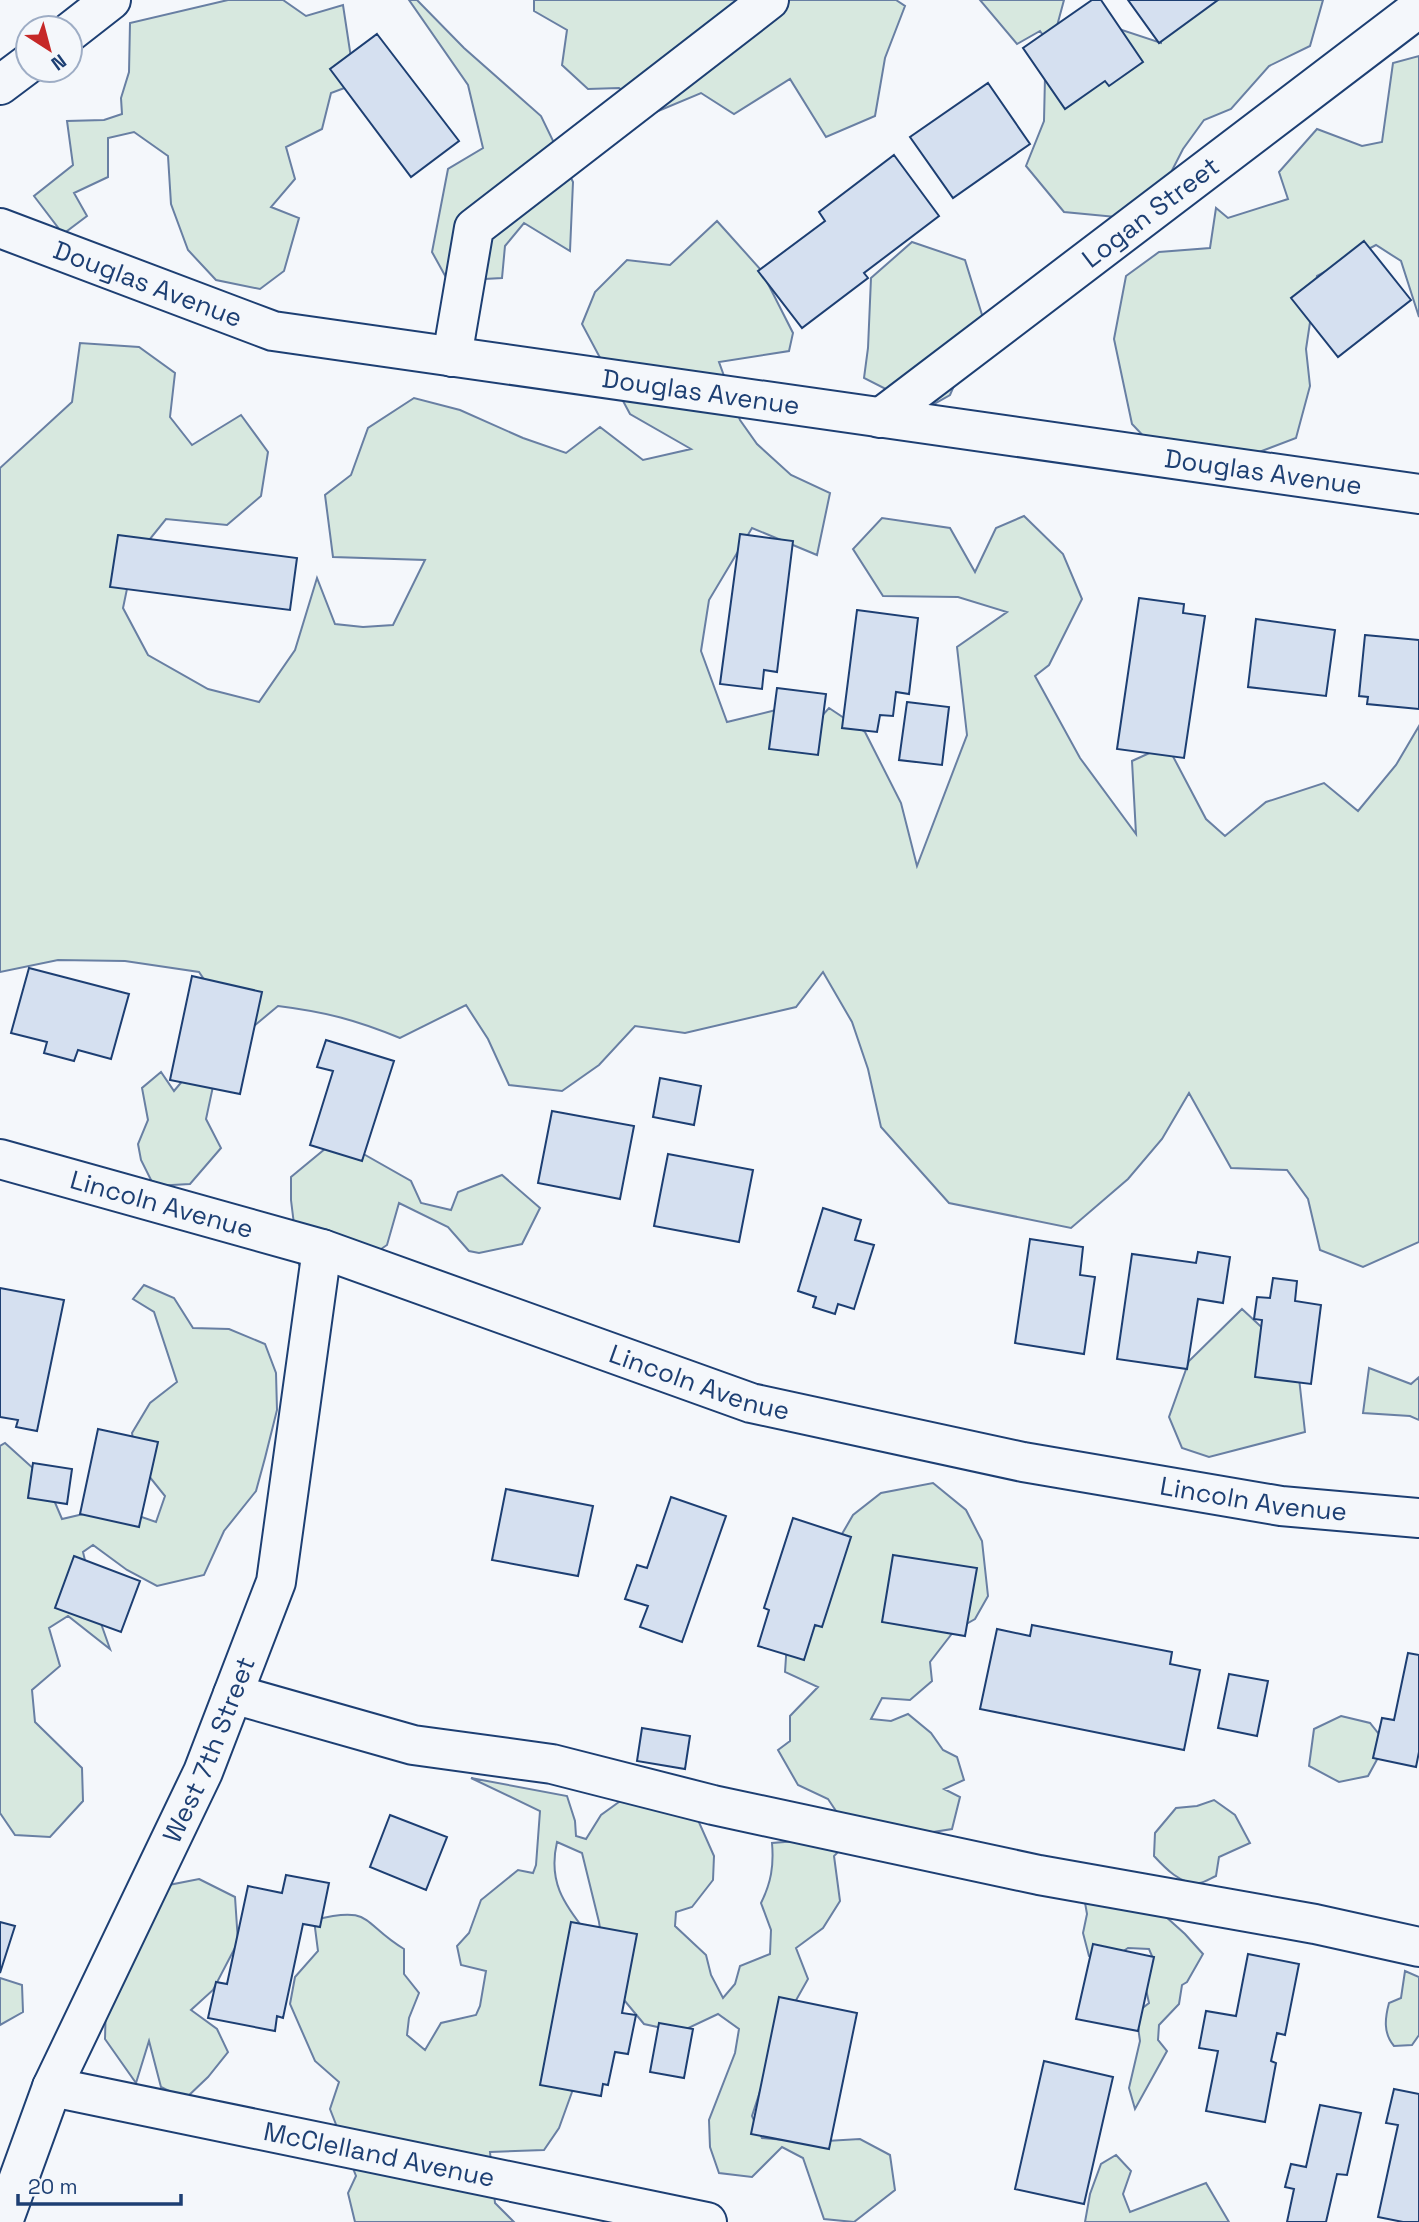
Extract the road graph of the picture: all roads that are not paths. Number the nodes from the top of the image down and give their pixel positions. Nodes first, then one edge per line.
1 (769, 0) edge
2 (102, 3) edge
3 (1419, 8) edge
4 (84, 19) edge
5 (0, 228) edge
6 (452, 356) junction
7 (880, 418) junction
8 (1419, 494) edge
9 (0, 1159) edge
10 (322, 1249) junction
11 (1419, 1518) edge
12 (233, 1694) junction
13 (1419, 1947) edge
14 (51, 2087) junction
15 (3, 2222) edge
16 (708, 2222) edge

1 - 6 street
2 - 4 street
3 - 7 street, Logan Street
5 - 6 street, Douglas Avenue
6 - 7 street, Douglas Avenue
7 - 8 street, Douglas Avenue
9 - 10 street, Lincoln Avenue
10 - 11 street, Lincoln Avenue
10 - 12 street, West 7th Street
12 - 13 street
12 - 14 street, West 7th Street
14 - 15 street, West 7th Street
14 - 16 street, McClelland Avenue

